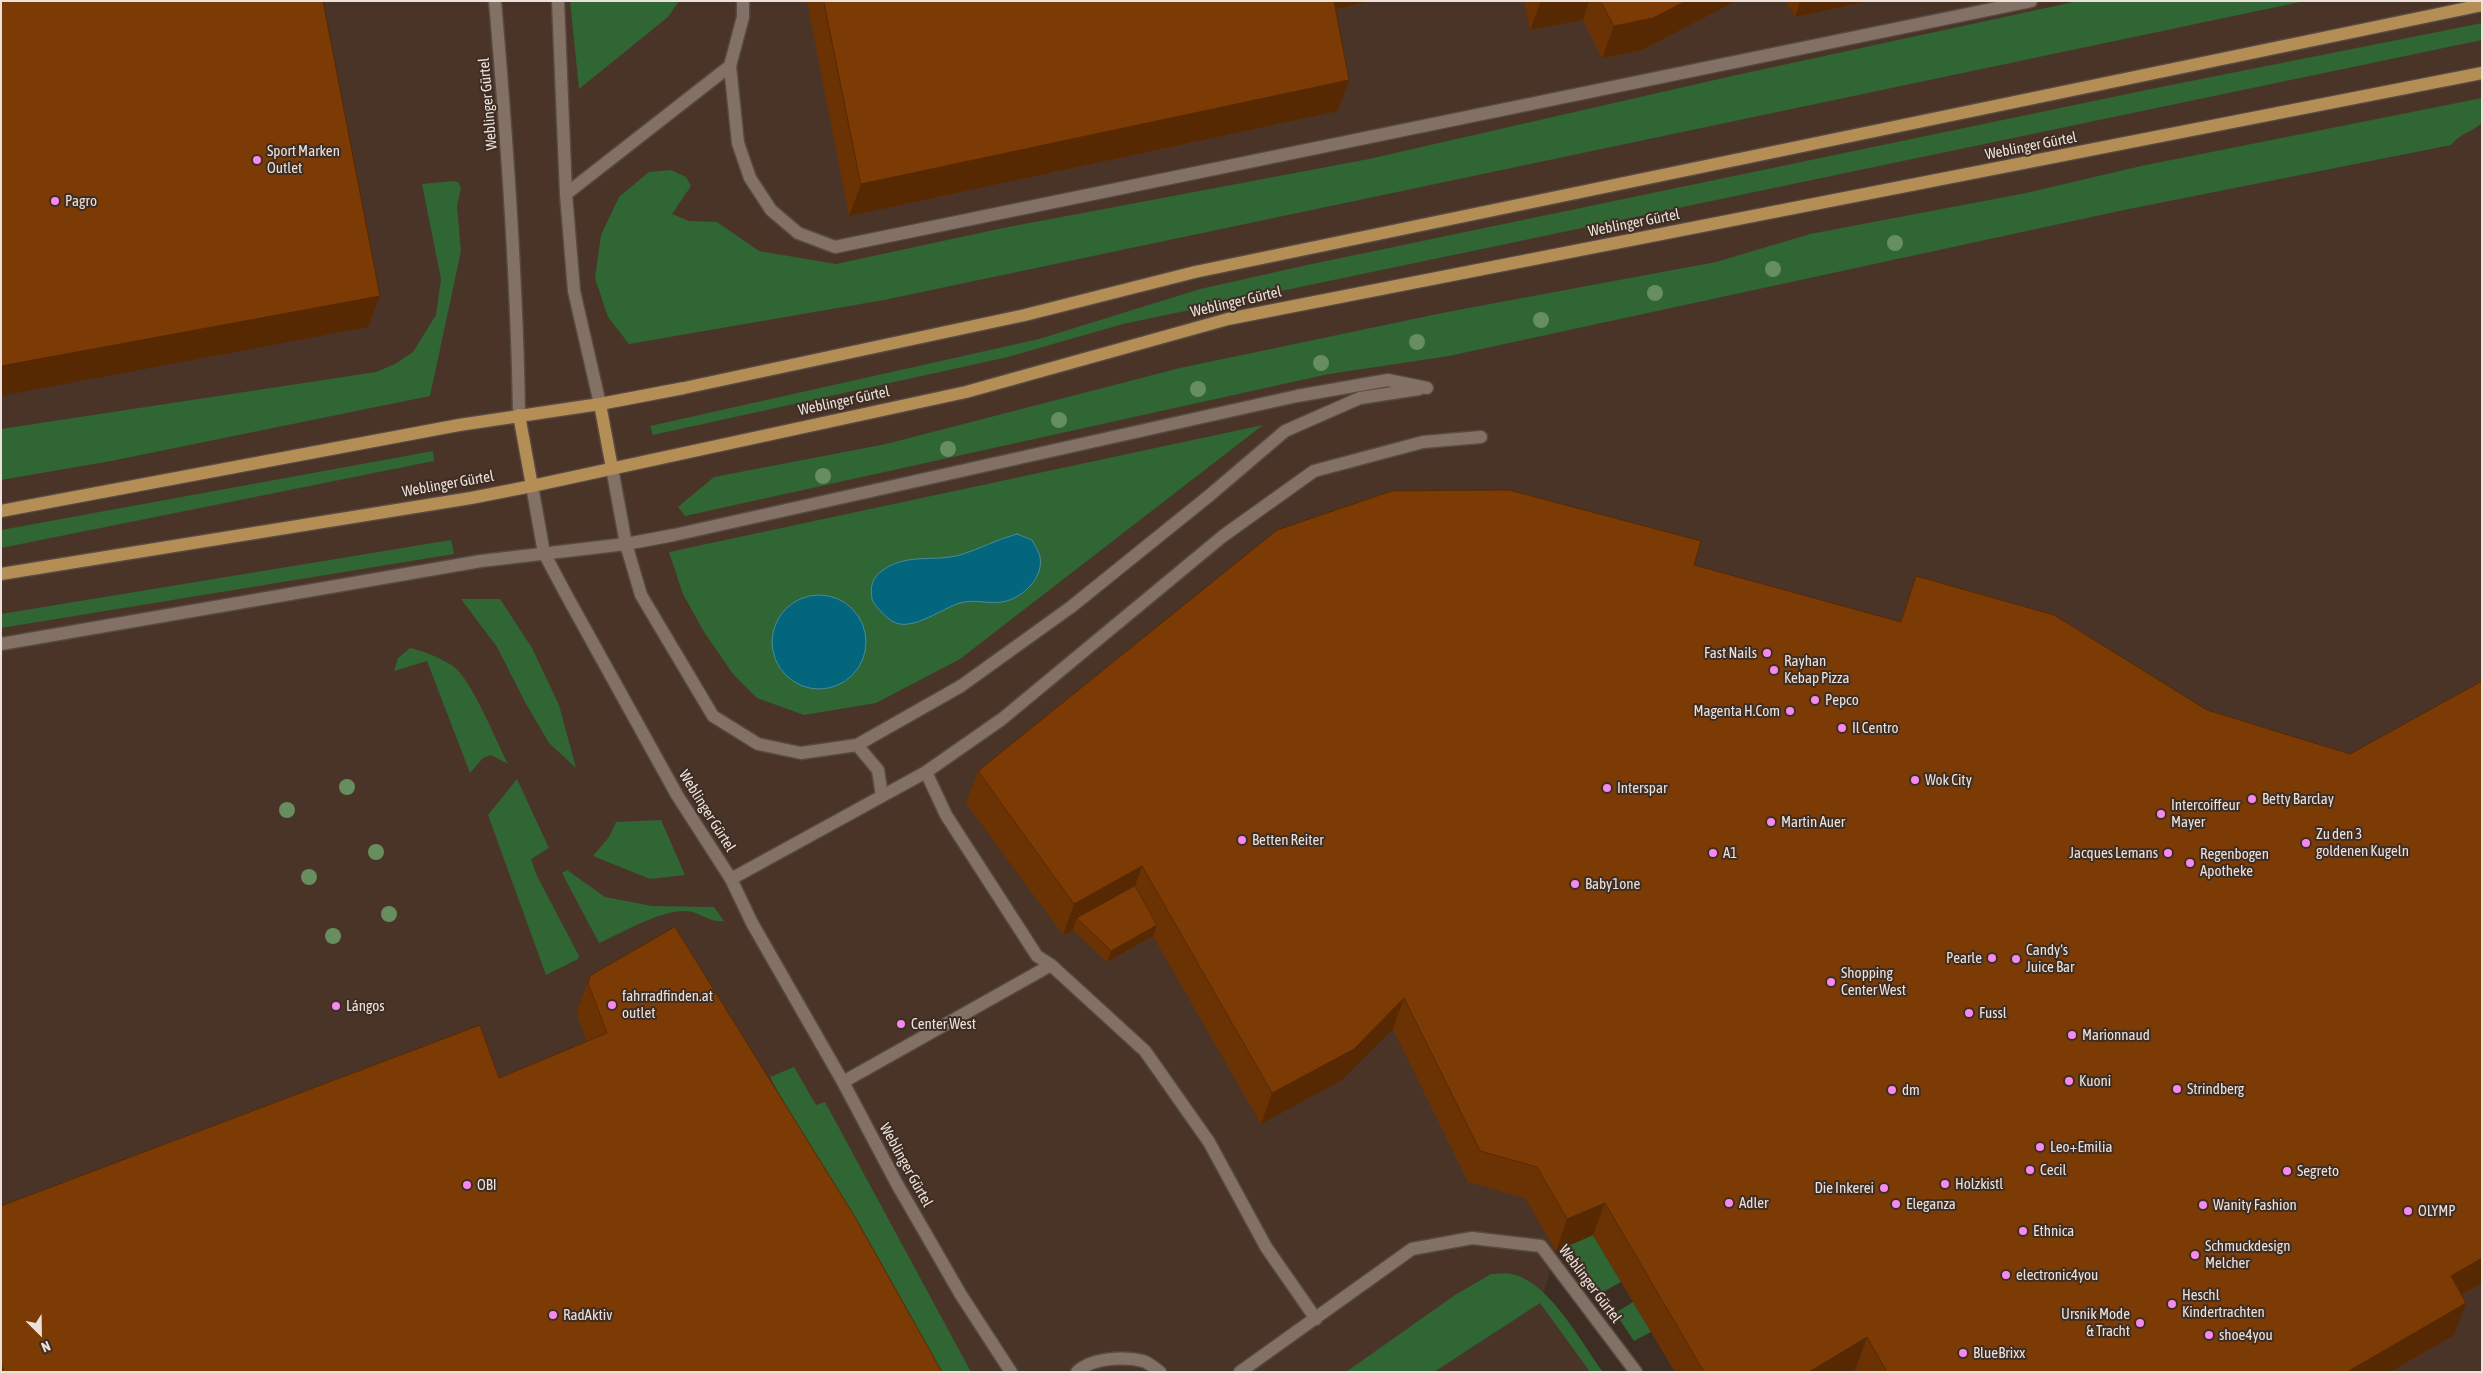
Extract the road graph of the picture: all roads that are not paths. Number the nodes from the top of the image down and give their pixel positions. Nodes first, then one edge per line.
1 (496, 1) edge
2 (558, 1) edge
3 (743, 1) edge
4 (2031, 1) edge
5 (2482, 5) edge
6 (730, 66) junction
7 (2482, 73) edge
8 (566, 194) junction
9 (600, 404) junction
10 (519, 415) junction
11 (1481, 437) dead end
12 (612, 468) junction
13 (532, 486) junction
14 (1, 511) edge
15 (626, 544) junction
16 (544, 553) junction
17 (1, 574) edge
18 (1, 644) edge
19 (857, 745) junction
20 (926, 772) junction
21 (882, 796) junction
22 (731, 879) junction
23 (1051, 965) junction
24 (843, 1082) junction
25 (1316, 1319) junction
26 (1012, 1372) edge
27 (1077, 1372) edge
28 (1160, 1372) edge
29 (1240, 1372) edge
30 (1636, 1372) edge

1 - 10 lane, Weblinger Gürtel
2 - 8 lane
3 - 6 lane
4 - 6 lane
5 - 9 main road
6 - 8 lane
7 - 12 main road, Weblinger Gürtel
8 - 9 lane
9 - 10 main road
9 - 12 main road
10 - 13 main road
10 - 14 main road
11 - 20 lane
12 - 13 main road, Weblinger Gürtel
12 - 15 lane
13 - 16 lane, Weblinger Gürtel
13 - 17 main road, Weblinger Gürtel
15 - 16 lane
15 - 19 lane
15 - 19 lane
16 - 18 lane
16 - 22 lane, Weblinger Gürtel
19 - 21 lane
20 - 21 lane
20 - 23 lane
21 - 22 lane
22 - 24 lane, Weblinger Gürtel
23 - 24 lane
23 - 25 lane
24 - 26 lane, Weblinger Gürtel
25 - 29 lane, Weblinger Gürtel
25 - 30 lane, Weblinger Gürtel
27 - 28 lane

